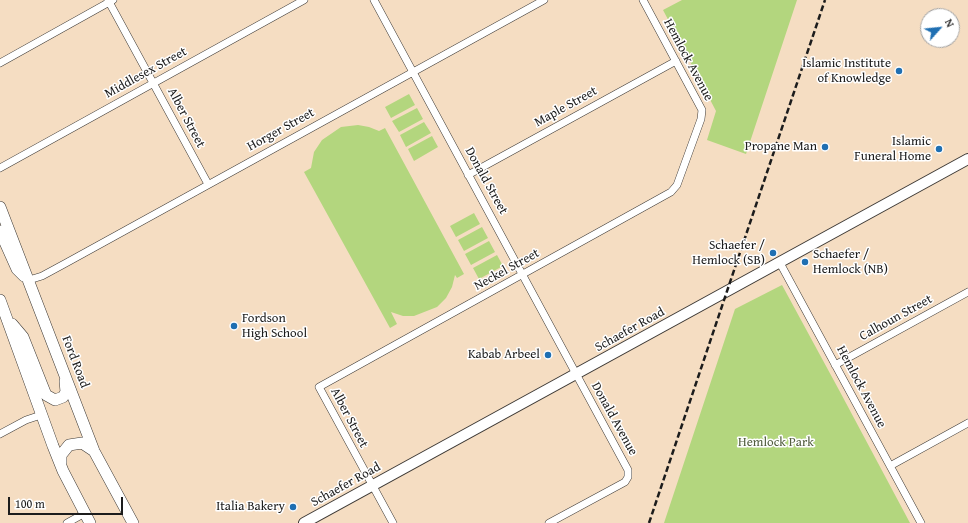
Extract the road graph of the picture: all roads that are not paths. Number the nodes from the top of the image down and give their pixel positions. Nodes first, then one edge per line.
1 (304, 0) edge
2 (374, 0) edge
3 (544, 0) edge
4 (643, 0) edge
5 (110, 1) edge
6 (676, 61) junction
7 (0, 63) edge
8 (413, 72) junction
9 (153, 82) junction
10 (688, 156) joint
11 (968, 159) edge
12 (0, 168) edge
13 (468, 175) junction
14 (208, 184) junction
15 (0, 207) edge
16 (0, 230) edge
17 (780, 263) junction
18 (523, 275) junction
19 (29, 280) junction
20 (968, 292) edge
21 (0, 300) edge
22 (6, 316) junction
23 (835, 365) junction
24 (64, 374) junction
25 (576, 374) junction
26 (319, 387) joint
27 (41, 415) junction
28 (968, 423) edge
29 (0, 434) edge
30 (94, 451) junction
31 (890, 466) junction
32 (63, 471) junction
33 (372, 486) junction
34 (88, 518) edge
35 (67, 523) edge
36 (133, 523) edge
37 (304, 523) edge
38 (393, 523) edge
39 (549, 523) edge
40 (921, 523) edge

1 - 9 street, Middlesex Street
2 - 8 street, Donald Street
3 - 8 street, Horger Street
4 - 6 street, Hemlock Avenue
5 - 7 street
5 - 9 street, Alber Street
6 - 10 street, Hemlock Avenue
6 - 13 street, Maple Street
8 - 13 street, Donald Street
8 - 14 street, Horger Street
9 - 12 street, Middlesex Street
9 - 14 street, Alber Street
10 - 18 street, Neckel Street
11 - 17 main road, Schaefer Road
13 - 18 street, Donald Street
14 - 19 street, Horger Street
15 - 19 main road, Ford Road
16 - 19 main road
17 - 23 street, Hemlock Avenue
17 - 25 main road, Schaefer Road
18 - 25 street, Donald Street
18 - 26 street, Neckel Street
19 - 24 main road, Ford Road
20 - 23 street, Calhoun Street
21 - 22 main road
22 - 24 main road
22 - 27 main road
23 - 31 street, Hemlock Avenue
24 - 30 main road, Ford Road
25 - 33 main road, Schaefer Road
25 - 39 street, Donald Avenue
26 - 33 street, Alber Street
27 - 29 street
27 - 32 main road
28 - 31 street
30 - 32 main road
30 - 36 main road, Ford Road
31 - 40 street, Hemlock Avenue
32 - 34 main road
33 - 37 main road, Schaefer Road
33 - 38 street, Alber Street
34 - 35 street

